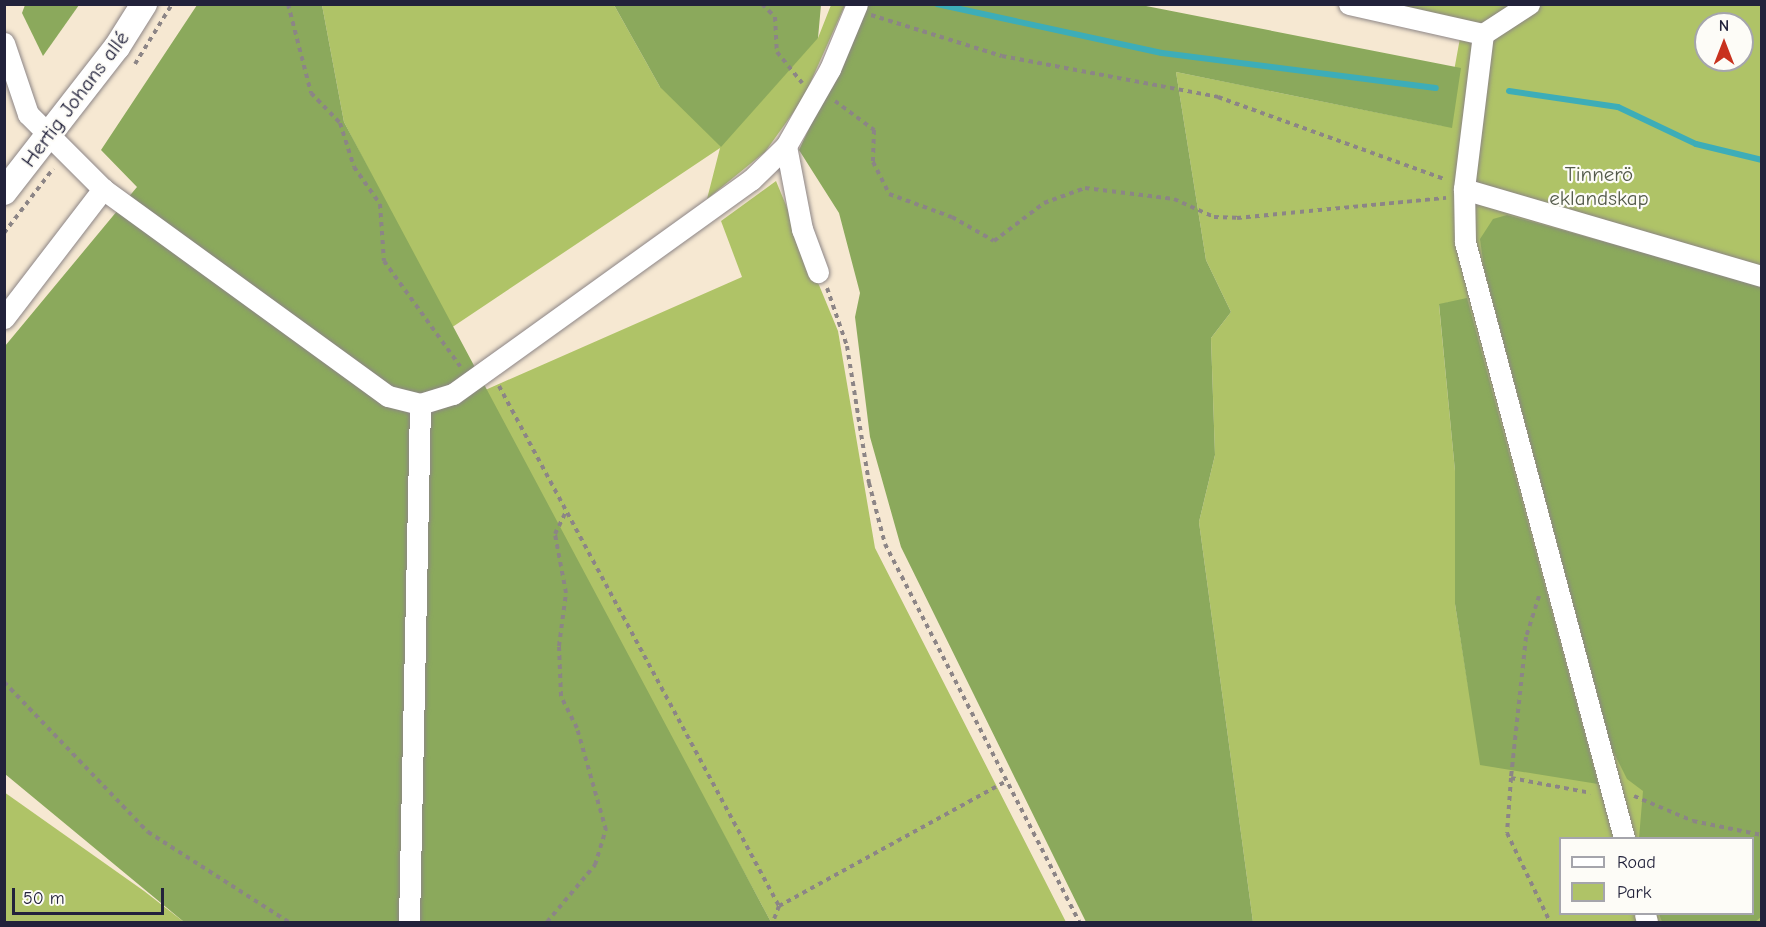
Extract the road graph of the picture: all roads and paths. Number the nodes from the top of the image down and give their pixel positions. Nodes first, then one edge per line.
1 (144, 4) edge
2 (288, 4) edge
3 (762, 4) edge
4 (1349, 4) edge
5 (1529, 4) edge
6 (856, 7) edge
7 (1483, 34) junction
8 (4, 43) edge
9 (818, 92) junction
10 (47, 137) junction
11 (786, 146) junction
12 (103, 189) junction
13 (1464, 191) junction
14 (4, 192) edge
15 (818, 272) joint
16 (1761, 276) edge
17 (4, 318) edge
18 (482, 373) junction
19 (420, 404) junction
20 (566, 510) junction
21 (1550, 574) junction
22 (4, 682) edge
23 (1511, 778) junction
24 (1006, 781) junction
25 (1611, 791) junction
26 (1761, 836) edge
27 (1624, 837) edge
28 (779, 906) junction
29 (289, 922) edge
30 (409, 922) edge
31 (547, 922) edge
32 (773, 922) edge
33 (1079, 922) edge
34 (1550, 922) edge

1 - 10 street, Hertig Johans allé
2 - 18 path
3 - 9 path
4 - 7 street
5 - 7 street
6 - 9 street
6 - 13 path
7 - 13 street
8 - 10 street
9 - 11 street
9 - 13 path
10 - 12 street
10 - 14 street, Hertig Johans allé
11 - 15 street
11 - 18 street
12 - 17 street
12 - 19 street
13 - 16 street
13 - 21 street
15 - 24 path
18 - 19 street
18 - 20 path
19 - 30 street
20 - 28 path
20 - 31 path
21 - 23 path
21 - 25 street
22 - 29 path
23 - 25 path
23 - 34 path
24 - 28 path
24 - 33 path
25 - 26 path
25 - 27 street
28 - 32 path

